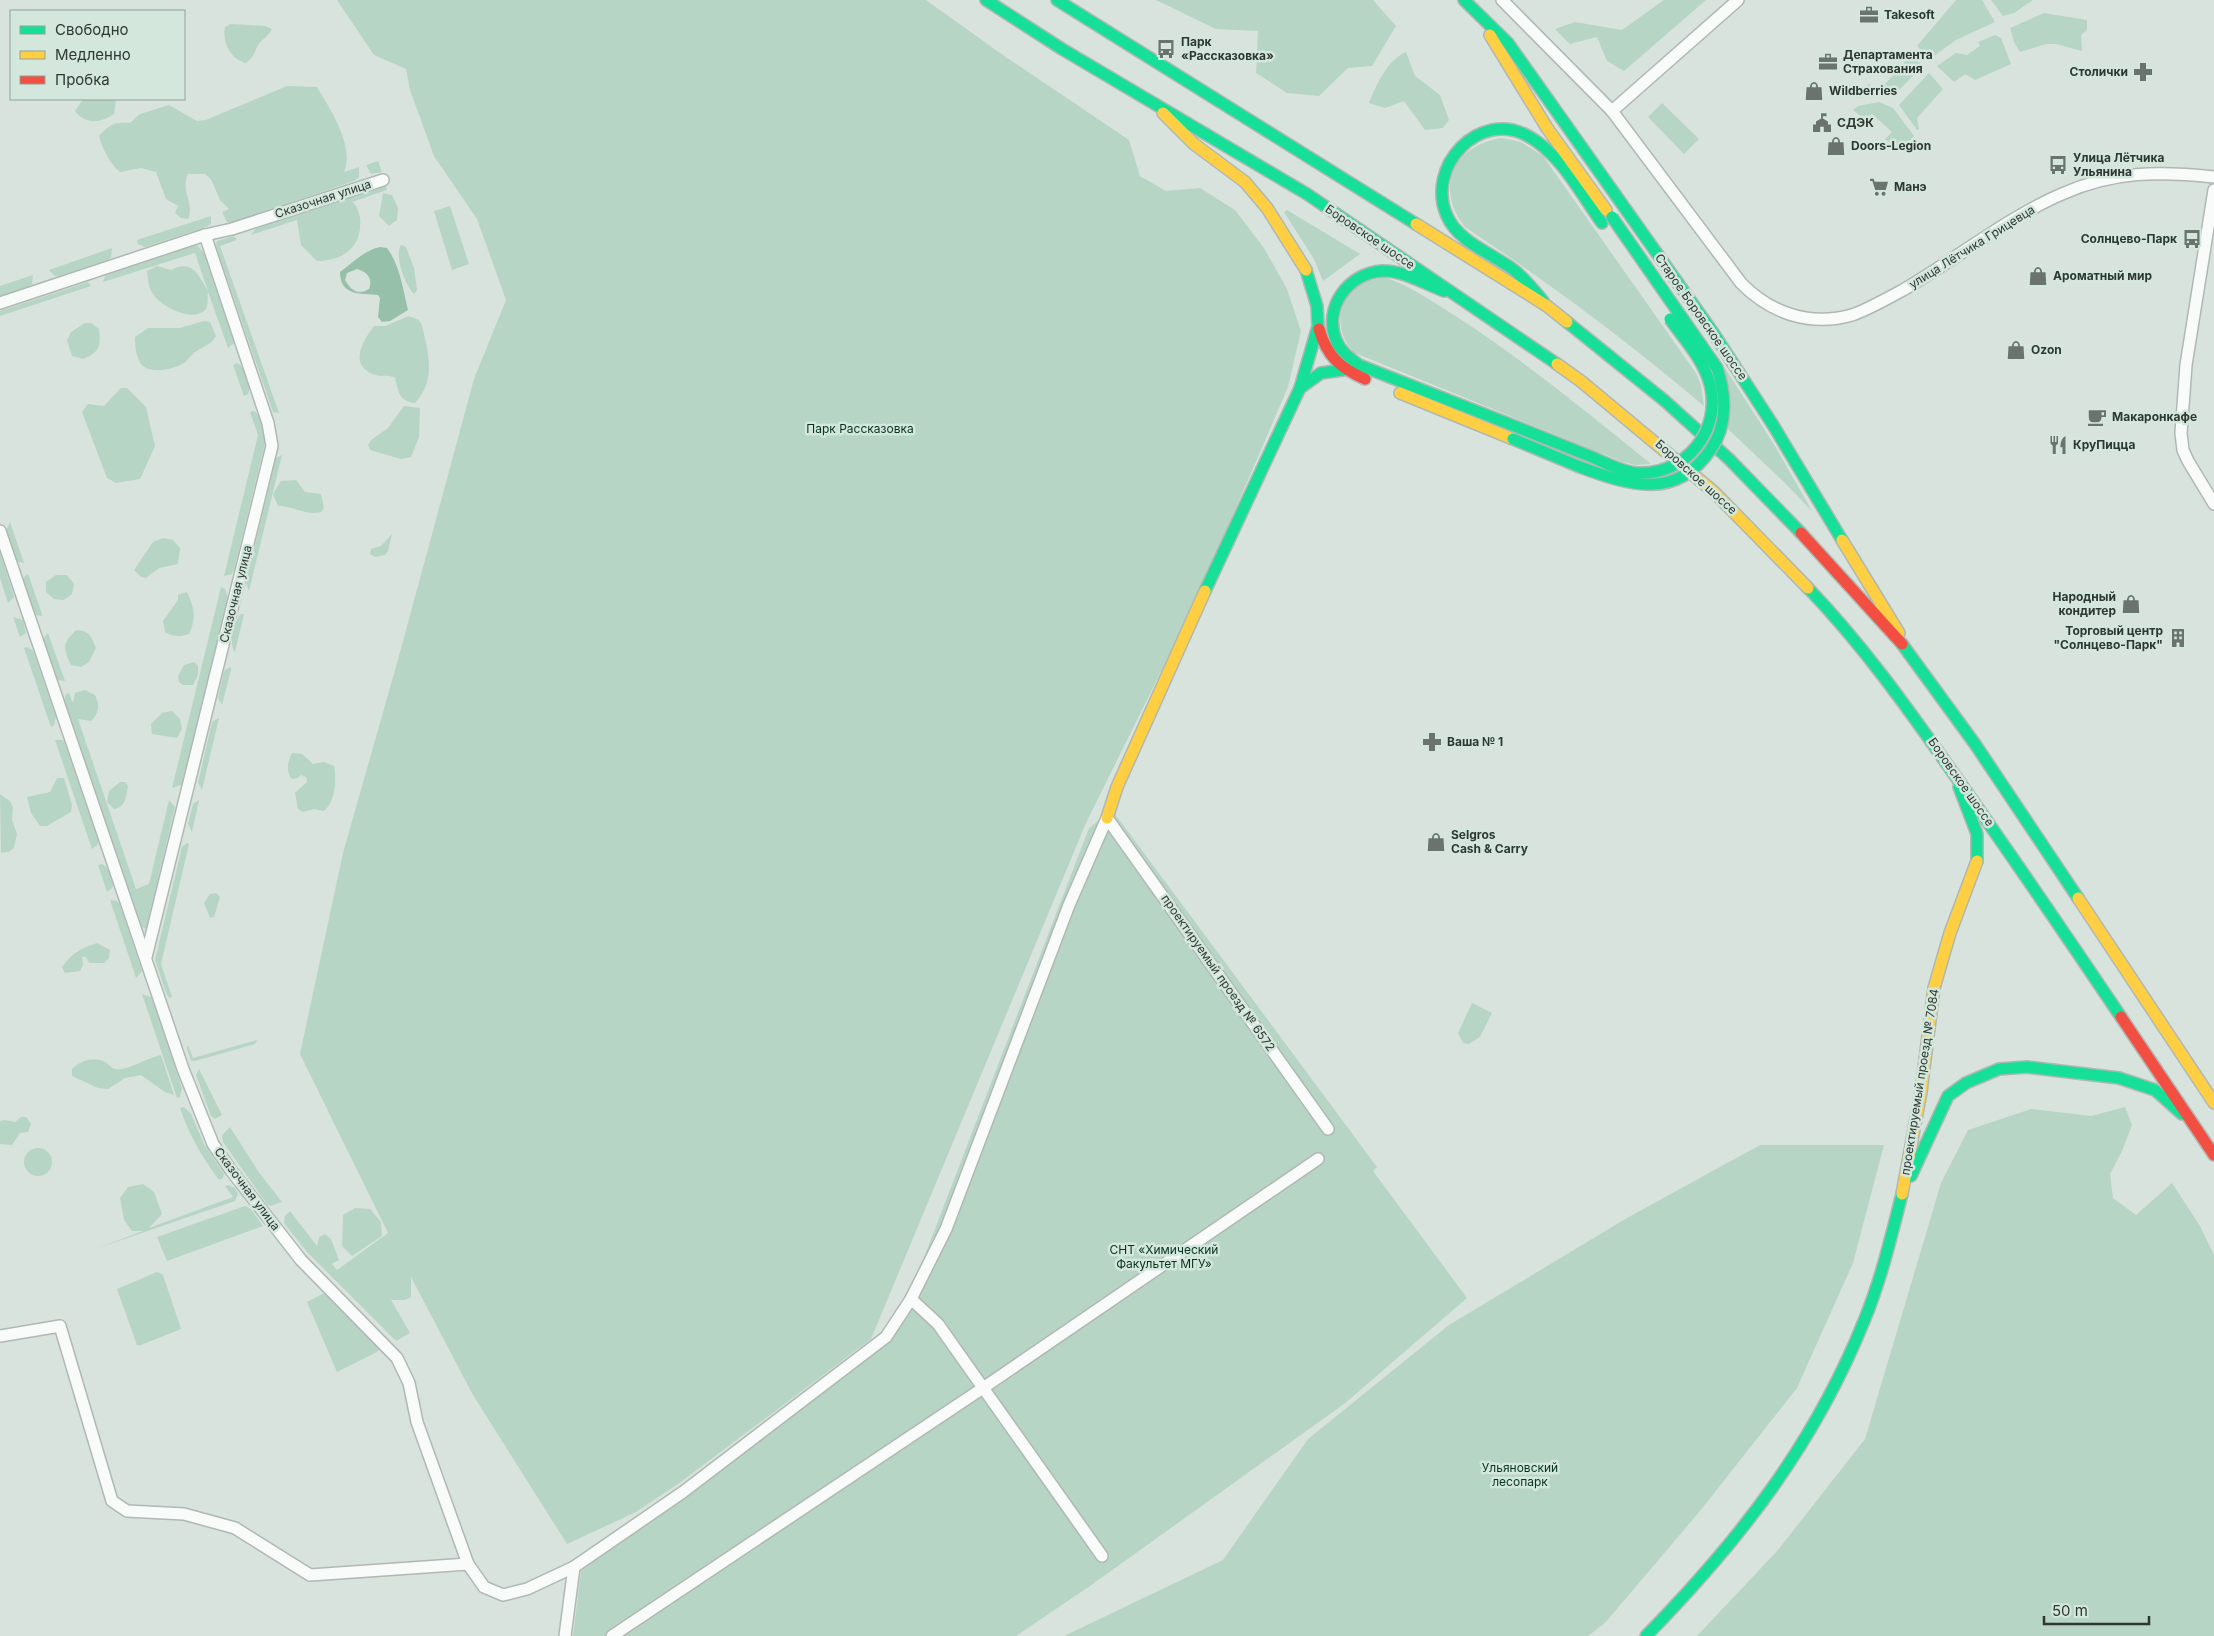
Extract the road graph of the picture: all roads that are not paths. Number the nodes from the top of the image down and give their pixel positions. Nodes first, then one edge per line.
1 (986, 0) edge
2 (1057, 0) edge
3 (1460, 0) edge
4 (1464, 0) edge
5 (1502, 0) edge
6 (1738, 0) edge
7 (1478, 16) junction
8 (1154, 104) junction
9 (1612, 111) junction
10 (1558, 164) junction
11 (2214, 177) edge
12 (383, 180) dead end
13 (2214, 190) edge
14 (1607, 220) junction
15 (205, 235) junction
16 (1454, 294) junction
17 (0, 303) edge
18 (1547, 306) junction
19 (1318, 326) junction
20 (1344, 370) junction
21 (1300, 388) junction
22 (2214, 504) edge
23 (0, 531) edge
24 (1911, 654) junction
25 (1953, 770) junction
26 (1107, 818) junction
27 (146, 958) junction
28 (2214, 1103) edge
29 (2192, 1123) junction
30 (1328, 1128) dead end
31 (2214, 1156) edge
32 (1318, 1159) dead end
33 (1901, 1196) junction
34 (911, 1299) junction
35 (0, 1336) edge
36 (983, 1388) junction
37 (1102, 1556) dead end
38 (468, 1564) junction
39 (574, 1567) junction
40 (565, 1636) edge
41 (612, 1636) edge
42 (1646, 1636) edge

1 - 8 street, Боровское шоссе
2 - 18 street
3 - 10 street
4 - 7 street, Старое Боровское шоссе
5 - 9 street, улица Лётчика Грицевца
6 - 9 street
7 - 14 street
7 - 24 street, Старое Боровское шоссе
8 - 16 street, Боровское шоссе
8 - 19 street
9 - 11 street, улица Лётчика Грицевца
10 - 14 street
10 - 18 street
12 - 15 street, Сказочная улица
13 - 22 street
14 - 16 street, bridge
14 - 20 street, bridge
15 - 17 street, Сказочная улица
15 - 27 street, Сказочная улица
16 - 25 street, Боровское шоссе
18 - 24 street
19 - 20 street
19 - 21 street
20 - 21 street
21 - 26 street
23 - 27 street, Сказочная улица
24 - 28 street
25 - 29 street, Боровское шоссе
25 - 33 street, проектируемый проезд № 7084
26 - 30 street, проектируемый проезд № 6572
26 - 34 street, Сказочная улица
27 - 38 street, Сказочная улица
29 - 31 street, Боровское шоссе
29 - 33 street, проектируемый проезд № 7084
32 - 36 street
33 - 42 street, проектируемый проезд № 7084
34 - 36 street
34 - 39 street, Сказочная улица
35 - 38 street
36 - 37 street
36 - 41 street
38 - 39 street, Сказочная улица
39 - 40 street

